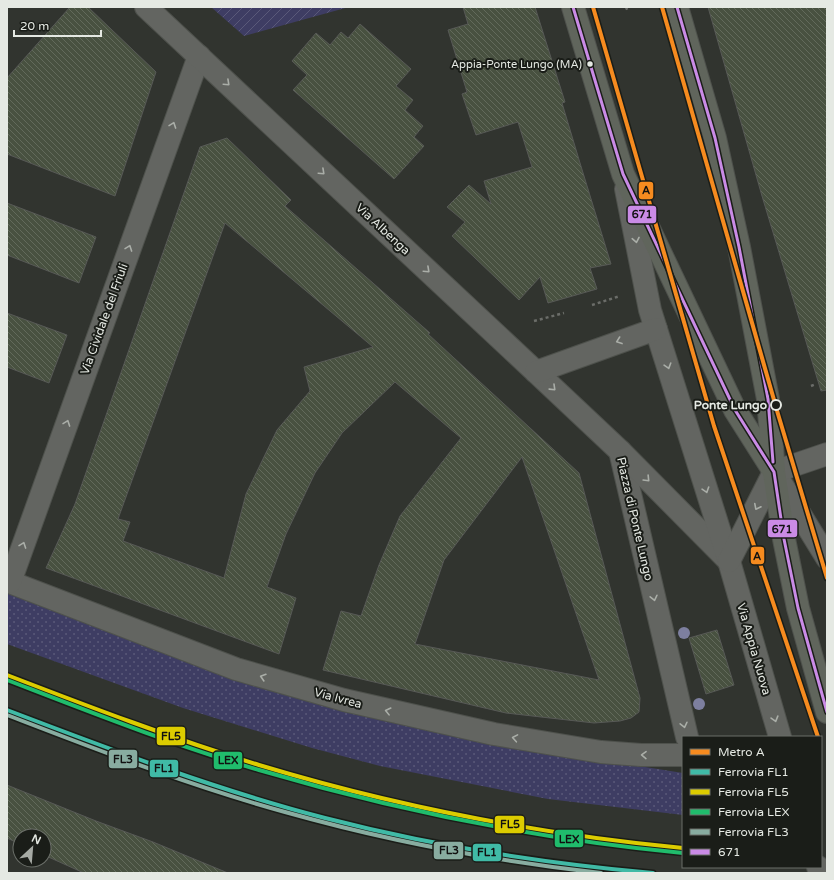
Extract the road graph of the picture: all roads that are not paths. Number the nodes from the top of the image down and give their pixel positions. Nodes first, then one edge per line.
1 (146, 7) edge
2 (573, 7) edge
3 (677, 7) edge
4 (198, 56) junction
5 (623, 174) junction
6 (656, 329) junction
7 (536, 372) junction
8 (620, 451) junction
9 (827, 454) edge
10 (774, 472) junction
11 (827, 558) edge
12 (729, 561) junction
13 (8, 582) edge
14 (827, 712) edge
15 (687, 736) edge
16 (780, 736) edge
17 (682, 755) edge

1 - 4 street, Via Albenga
2 - 5 main road
3 - 10 main road
4 -> 7 street, Via Albenga
13 -> 4 street, Via Cividale del Friuli
5 -> 6 street
5 - 10 main road
6 -> 7 street
6 -> 12 street
7 -> 8 street, Via Albenga
8 -> 12 street, Piazza di Ponte Lungo
8 -> 15 street, Piazza di Ponte Lungo
9 - 10 street
10 - 11 street
10 -> 12 street
10 - 14 main road
12 -> 16 street, Via Appia Nuova
17 -> 13 street, Via Ivrea

